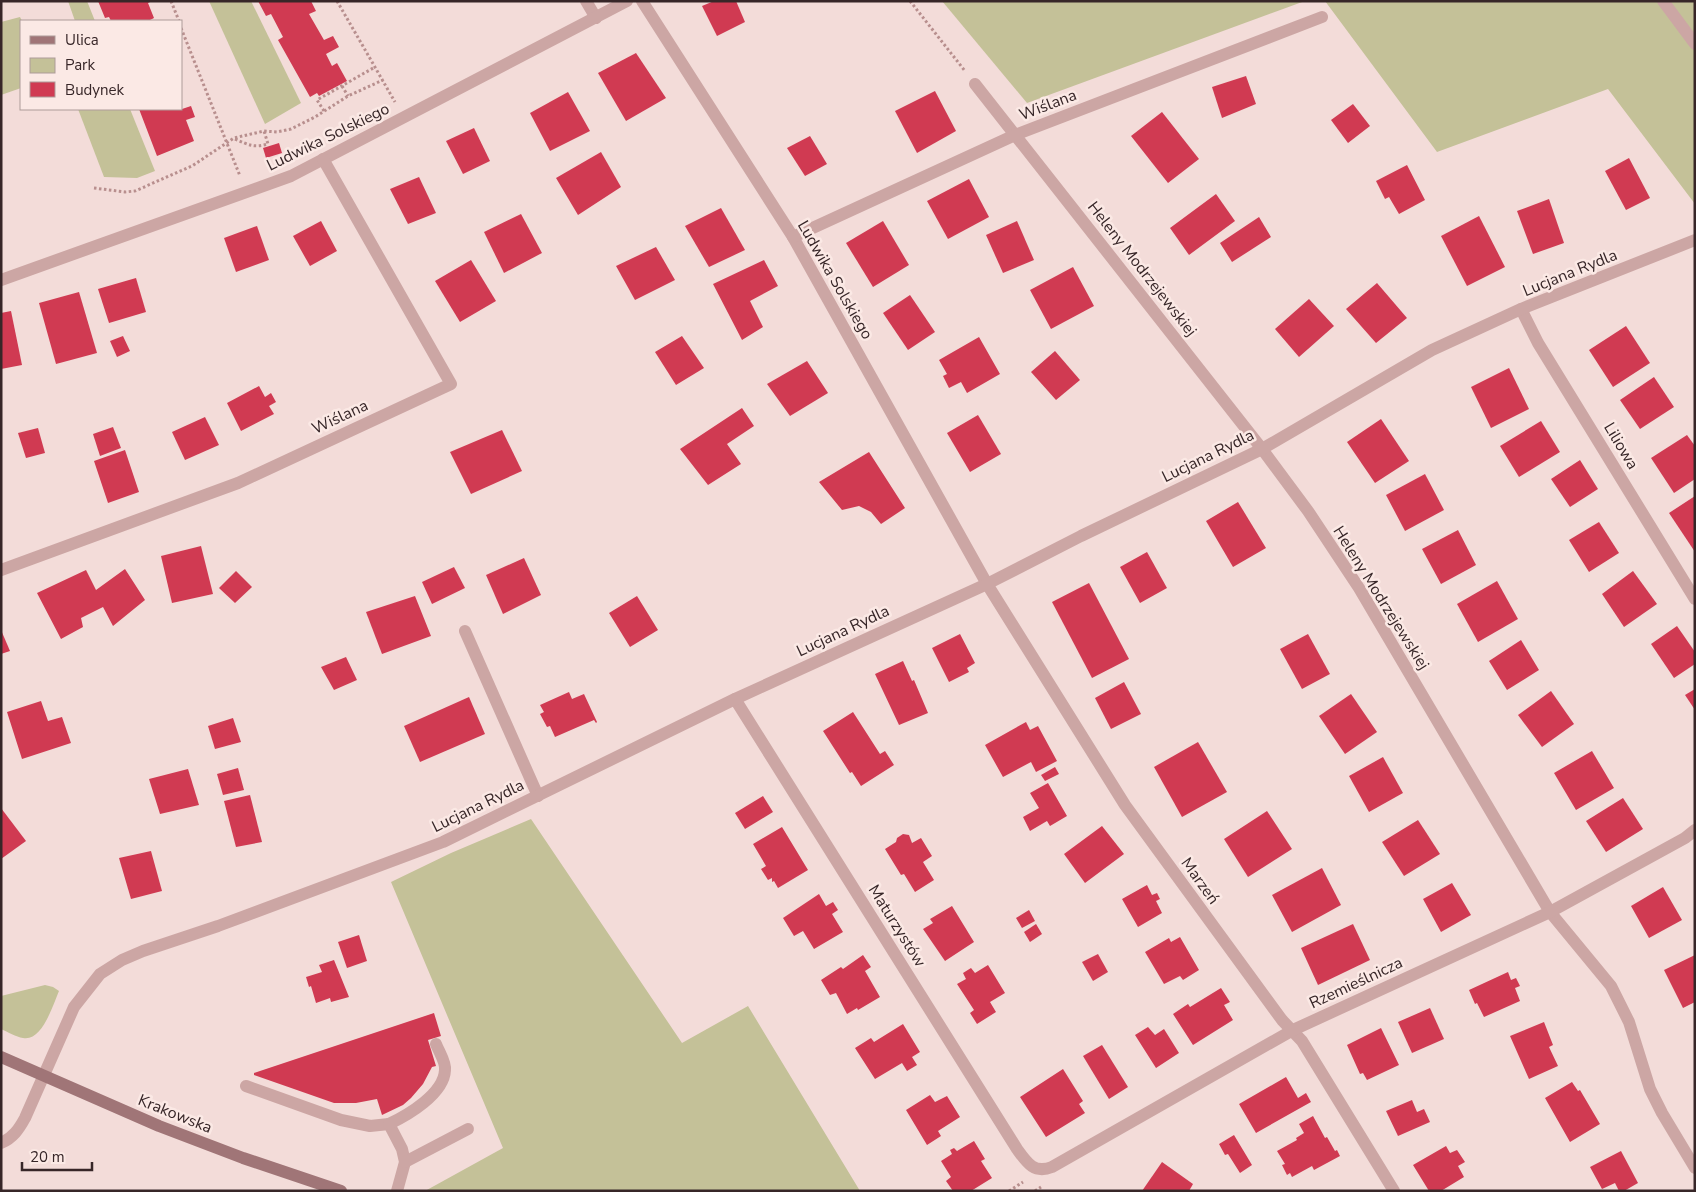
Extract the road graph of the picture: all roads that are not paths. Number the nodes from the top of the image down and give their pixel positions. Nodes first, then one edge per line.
1 (586, 1) edge
2 (627, 1) edge
3 (642, 1) edge
4 (1663, 1) edge
5 (1322, 17) dead end
6 (596, 18) junction
7 (1695, 44) edge
8 (976, 84) road end
9 (1016, 135) junction
10 (323, 159) junction
11 (793, 237) junction
12 (1695, 240) edge
13 (1, 280) edge
14 (1521, 310) junction
15 (1262, 449) junction
16 (1, 570) edge
17 (987, 584) junction
18 (1695, 599) edge
19 (465, 631) dead end
20 (735, 699) junction
21 (538, 796) junction
22 (1695, 830) edge
23 (1550, 912) junction
24 (1293, 1030) junction
25 (436, 1044) dead end
26 (1, 1057) edge
27 (44, 1077) junction
28 (246, 1086) dead end
29 (390, 1124) junction
30 (468, 1129) dead end
31 (1, 1143) edge
32 (405, 1162) junction
33 (1035, 1168) joint
34 (1695, 1168) edge
35 (341, 1191) edge
36 (397, 1191) edge
37 (1394, 1191) edge

1 - 6 street
2 - 6 street, Ludwika Solskiego
3 - 11 street, Ludwika Solskiego
4 - 7 street
5 - 9 street, Wiślana
6 - 10 street, Ludwika Solskiego
8 - 9 street, Heleny Modrzejewskiej
9 - 11 street, Wiślana
9 - 15 street, Heleny Modrzejewskiej
10 - 13 street, Ludwika Solskiego
10 - 16 street, Wiślana
11 - 17 street, Ludwika Solskiego
12 - 14 street, Lucjana Rydla
14 - 15 street, Lucjana Rydla
14 - 18 street, Liliowa
15 - 17 street, Lucjana Rydla
15 - 23 street, Heleny Modrzejewskiej
17 - 20 street, Lucjana Rydla
17 - 24 street, Marzeń
19 - 21 street
20 - 21 street, Lucjana Rydla
20 - 33 street, Maturzystów
21 - 27 street, Lucjana Rydla
22 - 23 street, Rzemieślnicza
23 - 24 street, Rzemieślnicza
23 - 34 street, Heleny Modrzejewskiej
24 - 33 street, Rzemieślnicza
24 - 37 street, Marzeń
25 - 29 street
26 - 27 main road, Krakowska
27 - 31 street, Lucjana Rydla
27 - 35 main road, Krakowska
28 - 29 street
29 - 32 street
30 - 32 street
32 - 36 street

